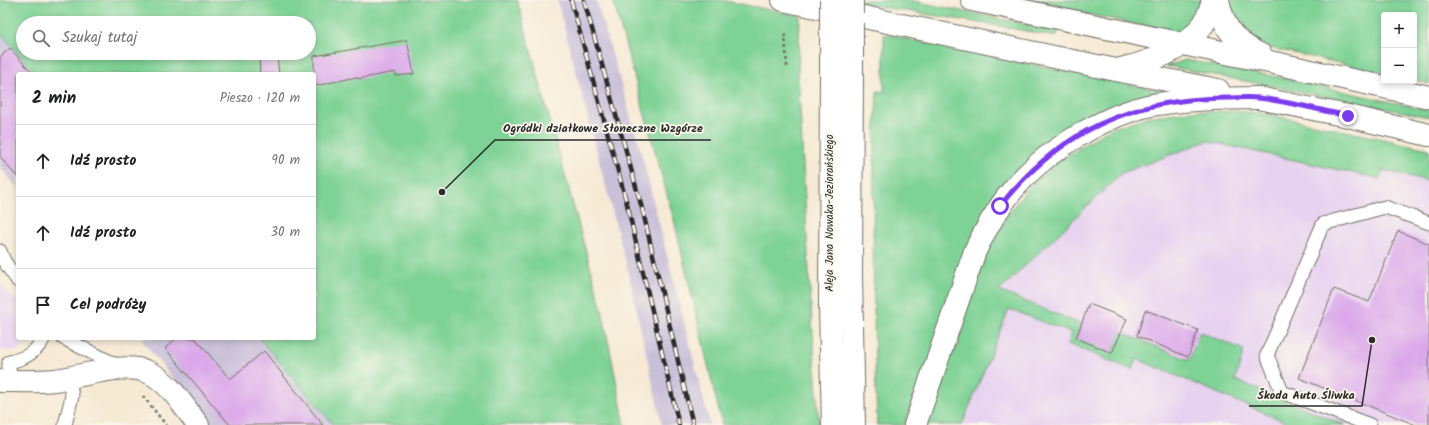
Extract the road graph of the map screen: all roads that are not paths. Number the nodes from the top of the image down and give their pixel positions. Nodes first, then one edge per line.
1 (783, 0) edge
2 (831, 0) edge
3 (852, 0) edge
4 (972, 0) edge
5 (1213, 0) edge
6 (1218, 0) edge
7 (1183, 44) junction
8 (1278, 64) junction
9 (1116, 70) junction
10 (1429, 97) edge
11 (1258, 98) junction
12 (1348, 116) junction
13 (1429, 128) edge
14 (1429, 135) edge
15 (1429, 223) edge
16 (0, 251) edge
17 (16, 278) edge
18 (42, 340) edge
19 (66, 340) edge
20 (121, 368) junction
21 (69, 378) junction
22 (4, 381) edge
23 (65, 425) edge
24 (198, 425) edge
25 (833, 425) edge
26 (854, 425) edge
27 (915, 425) edge
28 (1370, 425) edge

1 - 9 main road
2 - 25 main road, Aleja Jana Nowaka-Jeziorańskiego, bridge
3 - 26 main road, Aleja Jana Nowaka-Jeziorańskiego, bridge
4 - 7 main road
5 - 7 main road
6 - 8 main road
7 - 8 main road
7 - 9 main road
8 - 10 main road
9 - 11 main road
11 - 12 main road
11 - 27 main road
12 - 13 main road
12 - 14 main road
15 - 28 lane
16 - 17 lane
18 - 22 lane
19 - 20 lane
20 - 21 main road
20 - 24 main road
21 - 22 main road
21 - 23 lane

